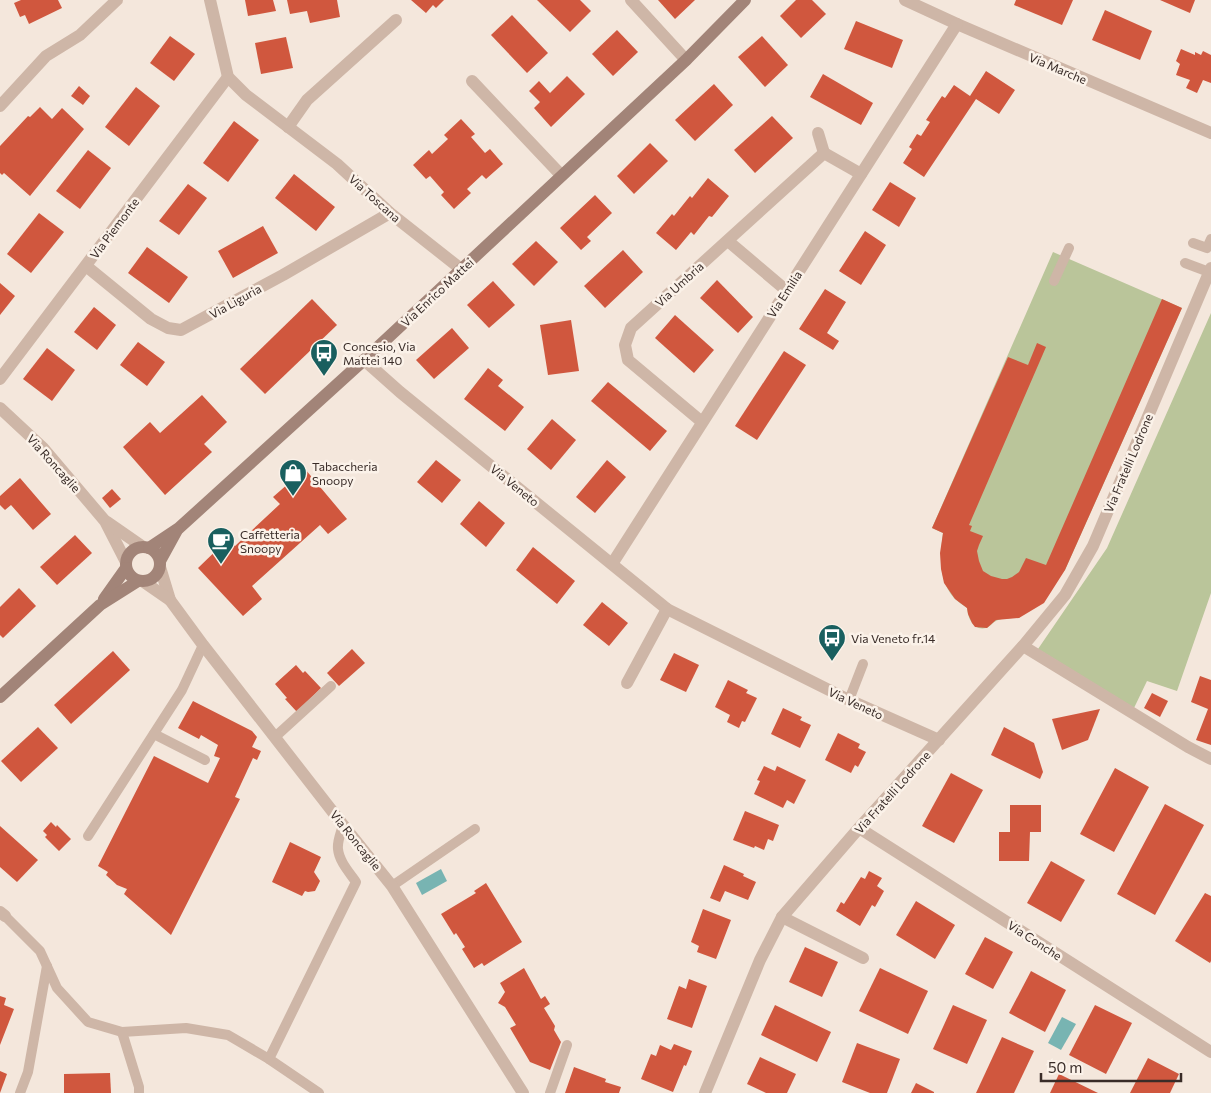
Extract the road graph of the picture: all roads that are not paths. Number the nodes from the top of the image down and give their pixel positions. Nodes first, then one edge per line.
1 (117, 0) edge
2 (210, 0) edge
3 (631, 0) edge
4 (746, 0) edge
5 (905, 0) edge
6 (396, 20) dead end
7 (957, 24) junction
8 (686, 60) junction
9 (228, 77) junction
10 (472, 81) dead end
11 (0, 106) edge
12 (288, 127) junction
13 (818, 133) dead end
14 (1211, 133) edge
15 (824, 153) junction
16 (861, 174) junction
17 (561, 175) junction
18 (390, 213) junction
19 (728, 240) junction
20 (1193, 243) dead end
21 (1210, 246) edge
22 (1069, 248) dead end
23 (1185, 263) dead end
24 (86, 266) junction
25 (461, 270) junction
26 (1210, 270) edge
27 (1054, 281) dead end
28 (787, 290) junction
29 (364, 360) junction
30 (0, 379) edge
31 (0, 408) edge
32 (702, 422) junction
33 (105, 521) junction
34 (179, 528) junction
35 (135, 555) junction
36 (612, 564) junction
37 (151, 573) junction
38 (170, 600) junction
39 (100, 605) junction
40 (667, 609) junction
41 (204, 645) junction
42 (1023, 646) junction
43 (863, 664) dead end
44 (627, 683) dead end
45 (331, 686) dead end
46 (0, 696) edge
47 (849, 700) junction
48 (154, 734) junction
49 (275, 737) junction
50 (939, 740) junction
51 (1211, 759) edge
52 (205, 760) dead end
53 (343, 825) junction
54 (859, 828) junction
55 (475, 829) dead end
56 (88, 836) dead end
57 (392, 886) junction
58 (2, 914) edge
59 (782, 917) junction
60 (863, 958) dead end
61 (47, 966) junction
62 (122, 1032) junction
63 (567, 1045) dead end
64 (1211, 1052) edge
65 (269, 1059) junction
66 (20, 1093) edge
67 (139, 1093) edge
68 (319, 1093) edge
69 (523, 1093) edge
70 (550, 1093) edge
71 (705, 1093) edge

1 - 11 street
2 - 9 street
3 - 8 street
4 - 8 street, Via Enrico Mattei
5 - 7 street, Via Marche
6 - 12 street
7 - 14 street, Via Marche
7 - 16 street, Via Emilia
8 - 17 street, Via Enrico Mattei
9 - 12 street, Via Toscana
9 - 24 street, Via Piemonte
10 - 17 street
12 - 18 street, Via Toscana
13 - 15 street
15 - 16 street
15 - 19 street, Via Umbria
16 - 28 street, Via Emilia
17 - 25 street, Via Enrico Mattei
18 - 24 street, Via Liguria
18 - 25 street, Via Toscana
19 - 28 street
19 - 32 street, Via Umbria
20 - 21 lane
22 - 27 lane
23 - 26 lane
24 - 30 street, Via Piemonte
25 - 29 street, Via Enrico Mattei
26 - 42 street, Via Fratelli Lodrone
28 - 32 street, Via Emilia
29 - 34 street, Via Enrico Mattei
29 - 36 street, Via Veneto
31 - 33 street, Via Roncaglie
32 - 36 street, Via Emilia
33 - 35 street, Via Roncaglie
33 - 35 street, Via Roncaglie
34 - 35 street, Via Enrico Mattei
34 - 37 street, Via Enrico Mattei
35 - 37 street
35 - 37 street
35 - 39 street
36 - 40 street, Via Veneto
37 - 38 street, Via Roncaglie
37 - 38 street, Via Roncaglie
37 - 39 street
38 - 41 street, Via Roncaglie
39 - 46 street
40 - 44 street
40 - 47 street, Via Veneto
41 - 48 lane
41 - 49 street, Via Roncaglie
42 - 50 street, Via Fratelli Lodrone
42 - 51 street
43 - 47 lane
45 - 49 lane
47 - 50 street, Via Veneto
48 - 52 lane
48 - 56 lane
49 - 53 street, Via Roncaglie
50 - 54 street, Via Fratelli Lodrone
53 - 57 street, Via Roncaglie
53 - 65 lane
54 - 59 street, Via Fratelli Lodrone
54 - 64 street, Via Conche
55 - 57 lane
57 - 69 street, Via Roncaglie
58 - 61 lane
59 - 60 street
59 - 71 street, Via Fratelli Lodrone
61 - 62 lane
61 - 66 lane
62 - 65 lane
62 - 67 lane
63 - 70 lane
65 - 68 lane

